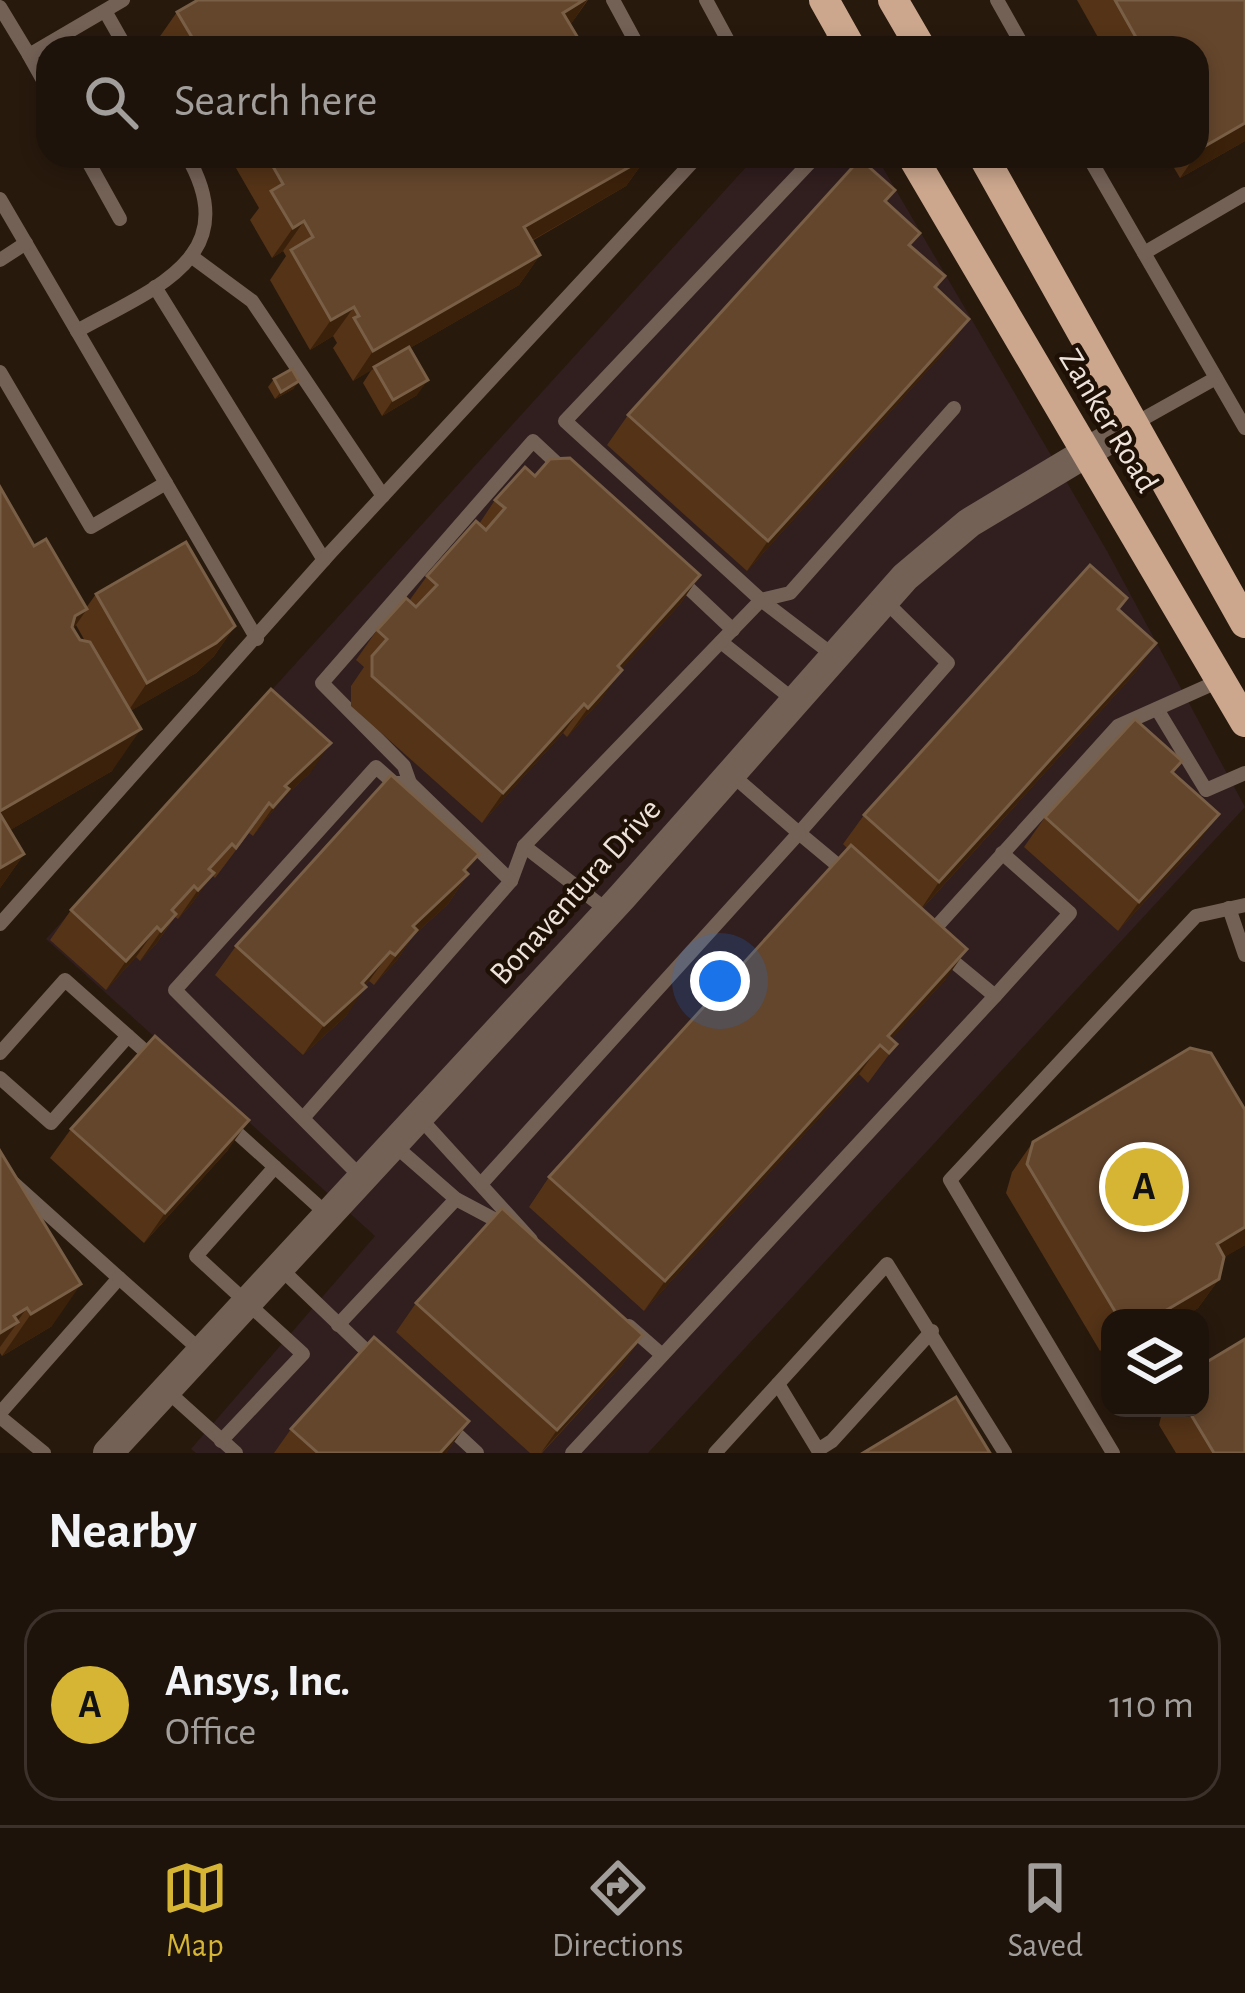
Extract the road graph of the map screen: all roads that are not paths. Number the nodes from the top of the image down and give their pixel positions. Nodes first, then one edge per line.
1 (124, 0) edge
2 (613, 0) edge
3 (706, 0) edge
4 (824, 0) edge
5 (893, 0) edge
6 (997, 0) edge
7 (0, 7) edge
8 (105, 11) junction
9 (62, 36) edge
10 (119, 36) edge
11 (632, 36) edge
12 (726, 36) edge
13 (836, 36) edge
14 (914, 36) edge
15 (1017, 36) edge
16 (36, 51) edge
17 (29, 55) junction
18 (36, 68) edge
19 (92, 168) edge
20 (195, 168) edge
21 (687, 168) edge
22 (805, 168) edge
23 (919, 168) edge
24 (989, 168) edge
25 (1095, 168) edge
26 (1245, 194) edge
27 (0, 199) edge
28 (120, 219) dead end
29 (26, 243) junction
30 (1144, 253) junction
31 (191, 256) junction
32 (0, 260) edge
33 (154, 287) junction
34 (77, 331) junction
35 (0, 372) edge
36 (1216, 378) junction
37 (954, 408) dead end
38 (1134, 424) junction
39 (1245, 428) edge
40 (1084, 451) junction
41 (166, 483) junction
42 (583, 488) edge
43 (383, 496) junction
44 (324, 560) junction
45 (666, 567) edge
46 (761, 600) junction
47 (884, 600) junction
48 (1245, 622) edge
49 (733, 630) junction
50 (257, 639) junction
51 (721, 642) junction
52 (835, 656) junction
53 (1220, 680) junction
54 (795, 701) junction
55 (1157, 709) junction
56 (1245, 722) edge
57 (1245, 773) edge
58 (730, 774) junction
59 (410, 783) junction
60 (799, 833) junction
61 (524, 846) junction
62 (1002, 854) junction
63 (853, 878) edge
64 (511, 880) junction
65 (1237, 907) edge
66 (608, 911) junction
67 (0, 924) edge
68 (908, 924) edge
69 (926, 939) junction
70 (1245, 956) edge
71 (995, 996) junction
72 (128, 1036) junction
73 (0, 1053) edge
74 (161, 1065) edge
75 (0, 1078) edge
76 (210, 1109) edge
77 (305, 1116) junction
78 (419, 1117) junction
79 (393, 1144) junction
80 (275, 1167) junction
81 (0, 1172) edge
82 (362, 1178) junction
83 (482, 1183) junction
84 (456, 1199) junction
85 (328, 1215) junction
86 (531, 1240) junction
87 (545, 1252) edge
88 (279, 1268) junction
89 (119, 1278) junction
90 (244, 1305) junction
91 (611, 1310) edge
92 (338, 1325) junction
93 (932, 1331) junction
94 (202, 1352) junction
95 (661, 1354) junction
96 (390, 1373) edge
97 (778, 1384) junction
98 (166, 1390) junction
99 (0, 1415) edge
100 (442, 1421) edge
101 (221, 1441) junction
102 (116, 1450) edge
103 (44, 1453) edge
104 (236, 1453) edge
105 (477, 1453) edge
106 (572, 1453) edge
107 (716, 1453) edge
108 (1005, 1453) edge
109 (1113, 1453) edge

1 - 8 lane
2 - 11 lane
3 - 12 lane
4 - 13 main road
5 - 14 main road
6 - 15 lane
7 - 17 lane
8 - 9 lane
8 - 10 lane
16 - 17 lane
17 - 18 lane
19 - 28 lane
20 - 31 lane
21 - 43 lane
22 - 46 lane
23 - 40 main road, Zanker Road
24 - 38 main road, Zanker Road
25 - 30 lane
26 - 30 lane
27 - 29 lane
29 - 32 lane
29 - 34 lane
30 - 36 lane
31 - 33 lane
31 - 43 lane
33 - 34 lane
33 - 44 lane
34 - 41 lane
35 - 41 lane
36 - 38 lane
36 - 39 lane
37 - 46 lane
38 - 40 street, Bonaventura Drive
38 - 48 main road, Zanker Road
40 - 47 street, Bonaventura Drive
40 - 53 main road, Zanker Road
41 - 50 lane
42 - 59 lane
43 - 44 lane
44 - 50 lane
45 - 49 lane
46 - 49 lane
46 - 52 lane
47 - 52 street, Bonaventura Drive
47 - 60 lane
49 - 51 lane
50 - 67 lane
51 - 54 lane
51 - 61 lane
52 - 54 street, Bonaventura Drive
53 - 55 lane
53 - 56 main road, Zanker Road
54 - 58 street, Bonaventura Drive
55 - 57 lane
55 - 62 lane
58 - 60 lane
58 - 66 street, Bonaventura Drive
59 - 64 lane
59 - 77 lane
60 - 63 lane
60 - 83 lane
61 - 64 lane
61 - 66 lane
62 - 69 lane
62 - 71 lane
64 - 77 lane
65 - 70 lane
65 - 109 lane
66 - 78 street, Bonaventura Drive
68 - 69 lane
69 - 71 lane
71 - 95 lane
72 - 73 lane
72 - 74 lane
72 - 75 lane
76 - 80 lane
77 - 82 lane
78 - 79 street, Bonaventura Drive
78 - 83 lane
79 - 82 street, Bonaventura Drive
79 - 84 lane
80 - 85 lane
80 - 90 lane
81 - 89 lane
82 - 85 street, Bonaventura Drive
83 - 86 lane
84 - 86 lane
84 - 92 lane
85 - 88 street, Bonaventura Drive
86 - 87 lane
88 - 90 street, Bonaventura Drive
88 - 92 lane
89 - 94 lane
89 - 99 lane
90 - 94 street, Bonaventura Drive
90 - 101 lane
91 - 95 lane
92 - 96 lane
93 - 97 lane
93 - 97 lane
93 - 108 lane
94 - 98 street, Bonaventura Drive
95 - 106 lane
97 - 107 lane
98 - 101 lane
98 - 102 street, Bonaventura Drive
99 - 103 lane
100 - 105 lane
101 - 104 lane

